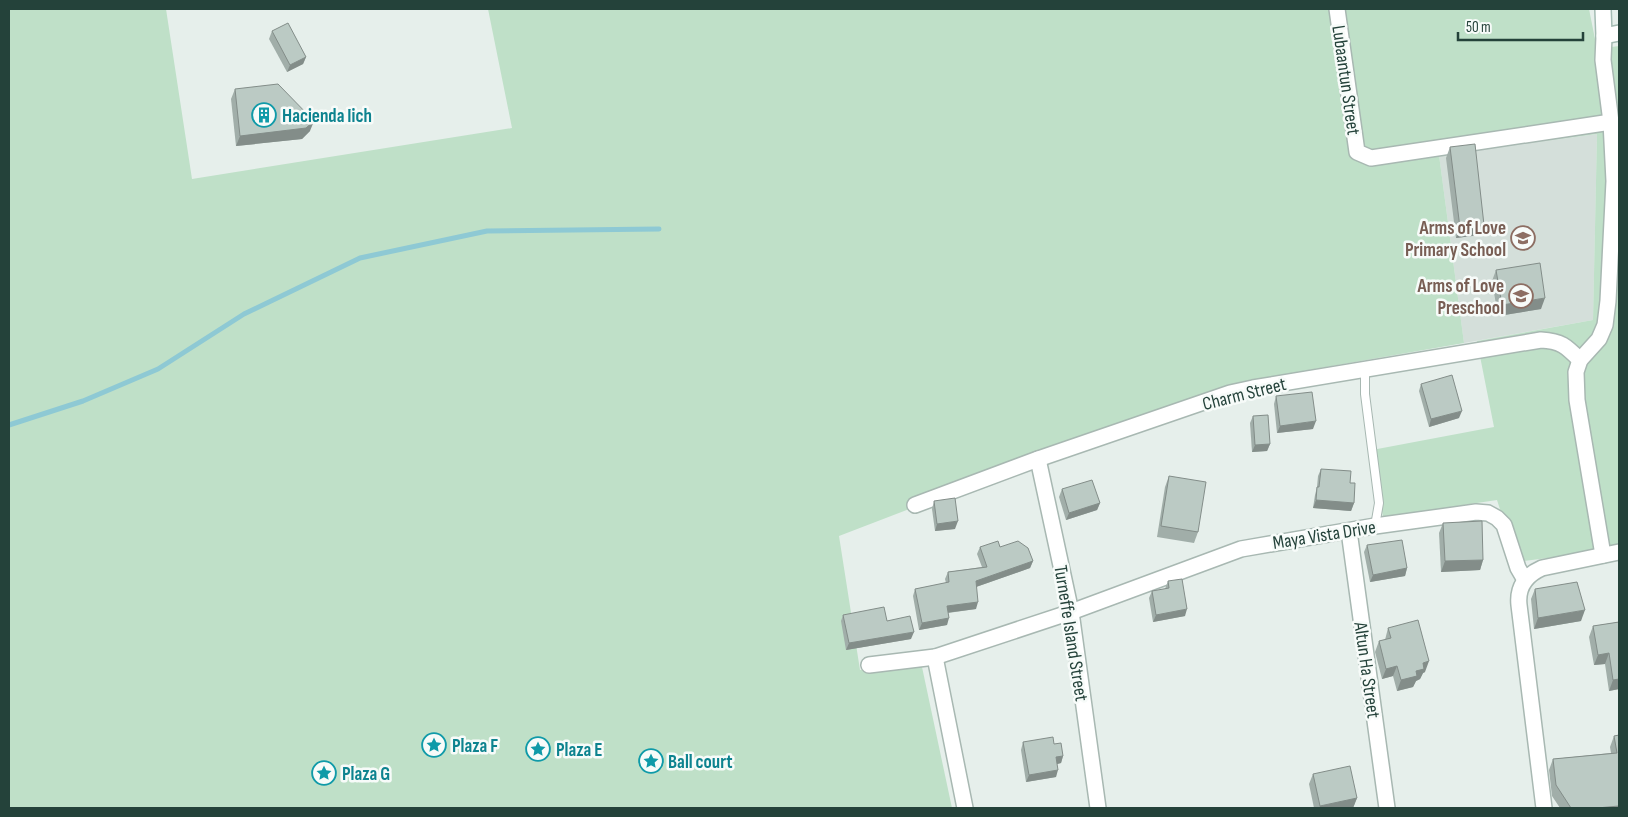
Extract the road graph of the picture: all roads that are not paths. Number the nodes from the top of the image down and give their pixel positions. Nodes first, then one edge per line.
1 (1336, 9) edge
2 (1604, 9) edge
3 (1612, 34) edge
4 (1611, 122) junction
5 (1580, 360) junction
6 (1365, 368) junction
7 (1038, 459) junction
8 (915, 505) dead end
9 (1375, 526) junction
10 (1349, 531) junction
11 (1619, 552) edge
12 (1604, 555) junction
13 (1525, 580) junction
14 (1071, 612) junction
15 (935, 657) junction
16 (869, 665) dead end
17 (964, 808) edge
18 (1098, 808) edge
19 (1387, 808) edge
20 (1544, 808) edge

1 - 4 street, Lubaantun Street
2 - 3 street
3 - 4 street
4 - 5 street
5 - 6 street, Charm Street
5 - 12 street
6 - 7 street, Charm Street
6 - 9 lane
7 - 8 street, Charm Street
7 - 14 street, Turneffe Island Street
9 - 10 street, Maya Vista Drive
9 - 13 street, Maya Vista Drive
10 - 14 street, Maya Vista Drive
10 - 19 street, Altun Ha Street
11 - 12 street
12 - 13 street
13 - 20 street
14 - 15 street, Maya Vista Drive
14 - 18 street, Turneffe Island Street
15 - 16 street, Maya Vista Drive
15 - 17 street

